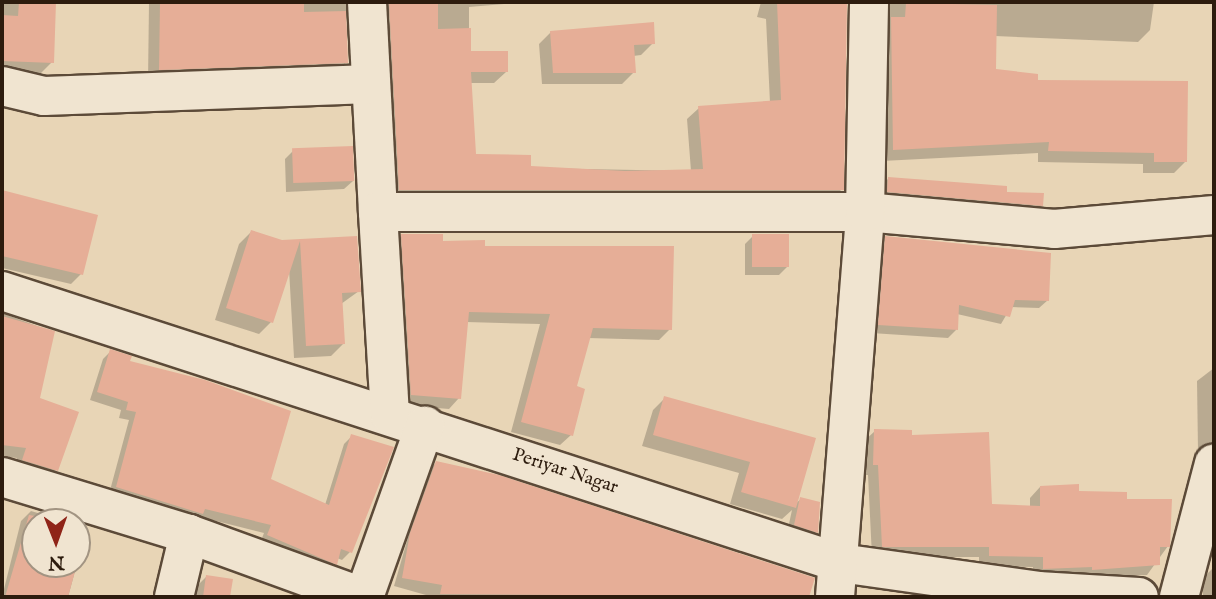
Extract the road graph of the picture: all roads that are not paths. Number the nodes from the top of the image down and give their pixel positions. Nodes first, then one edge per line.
1 (367, 2) edge
2 (869, 2) edge
3 (371, 84) junction
4 (2, 86) edge
5 (378, 212) junction
6 (865, 212) junction
7 (1214, 215) edge
8 (2, 291) edge
9 (407, 420) junction
10 (1214, 464) edge
11 (4, 485) edge
12 (189, 534) junction
13 (837, 580) edge
14 (174, 597) edge
15 (363, 597) edge
16 (1139, 597) edge
17 (1179, 597) edge

1 - 3 street
2 - 6 street
3 - 4 street
3 - 5 street
5 - 6 street
5 - 9 street
6 - 7 street
6 - 13 street
8 - 9 street, Periyar Nagar
9 - 13 street, Periyar Nagar
9 - 15 street
10 - 17 street
11 - 12 street
12 - 14 street
12 - 15 street
13 - 16 street, Periyar Nagar

